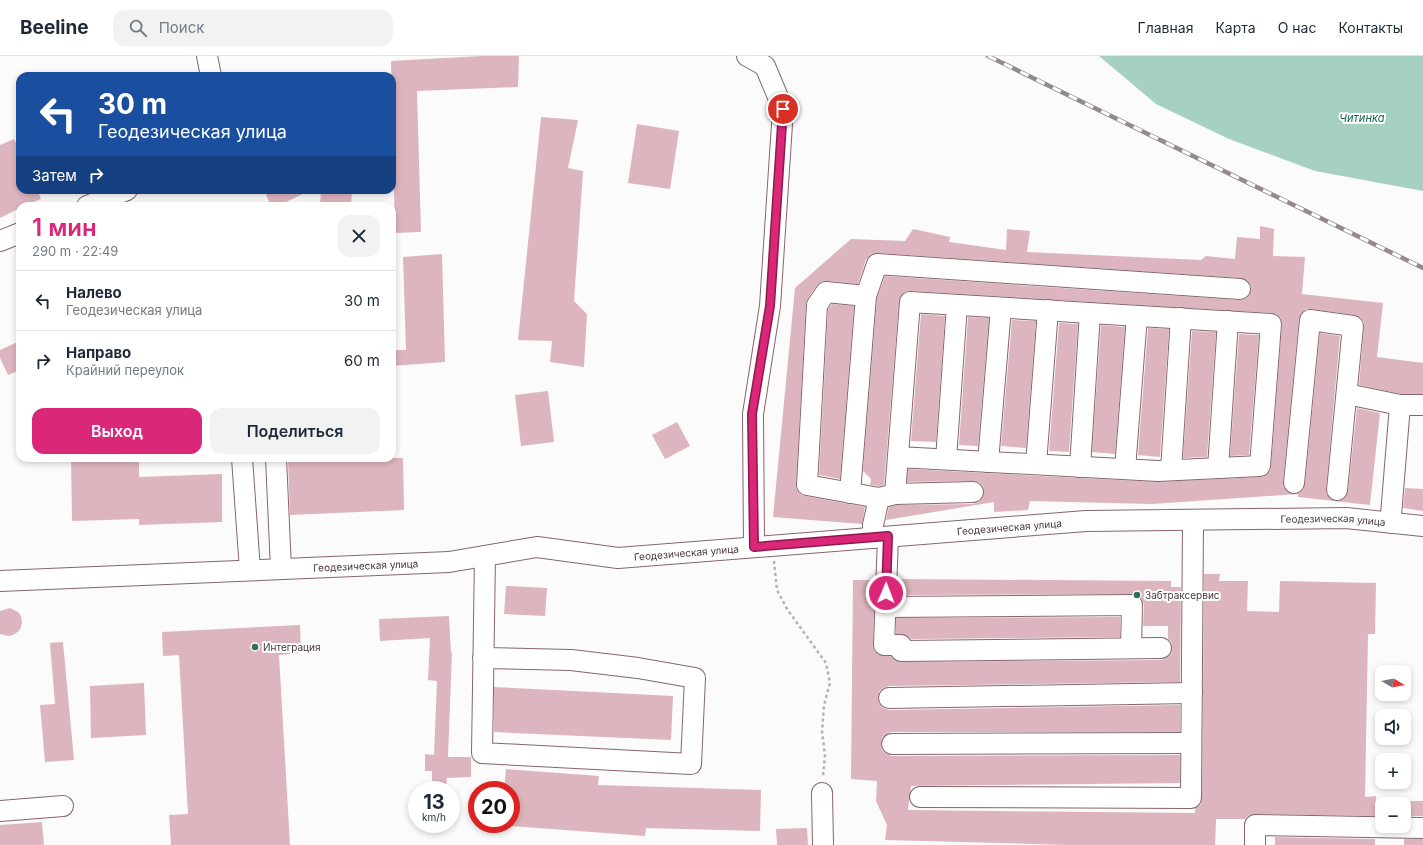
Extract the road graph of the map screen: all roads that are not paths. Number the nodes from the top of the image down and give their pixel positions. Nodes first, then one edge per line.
1 (207, 56) edge
2 (747, 56) edge
3 (210, 72) edge
4 (117, 194) edge
5 (97, 202) edge
6 (16, 235) edge
7 (0, 241) edge
8 (1240, 289) dead end
9 (866, 296) junction
10 (957, 305) junction
11 (1001, 308) junction
12 (1048, 310) junction
13 (1090, 313) junction
14 (1137, 316) junction
15 (1181, 318) junction
16 (1228, 321) junction
17 (1347, 394) junction
18 (1400, 405) junction
19 (1423, 405) edge
20 (898, 457) junction
21 (946, 459) junction
22 (242, 462) edge
23 (276, 462) edge
24 (988, 462) junction
25 (1036, 464) junction
26 (1080, 467) junction
27 (1218, 468) junction
28 (1125, 469) junction
29 (1171, 470) junction
30 (1294, 483) dead end
31 (1337, 490) dead end
32 (973, 492) dead end
33 (850, 493) junction
34 (887, 496) junction
35 (1194, 520) junction
36 (1392, 523) junction
37 (1423, 526) edge
38 (880, 537) junction
39 (763, 547) junction
40 (486, 556) junction
41 (281, 569) junction
42 (250, 570) junction
43 (0, 581) edge
44 (886, 607) junction
45 (1131, 648) junction
46 (1161, 648) dead end
47 (483, 658) junction
48 (1192, 693) junction
49 (889, 698) dead end
50 (1191, 743) junction
51 (892, 744) dead end
52 (822, 792) road end
53 (920, 797) dead end
54 (63, 806) dead end
55 (0, 810) edge
56 (1423, 828) edge
57 (823, 845) edge
58 (1255, 845) edge

1 - 3 street
2 - 39 street
4 - 5 street
6 - 7 street
8 - 9 street
9 - 33 street
9 - 33 street
10 - 11 street
10 - 20 street
10 - 21 street
11 - 12 street
11 - 24 street
12 - 13 street
12 - 25 street
13 - 14 street
13 - 26 street
14 - 15 street
14 - 28 street
15 - 16 street
15 - 29 street
16 - 27 street
16 - 27 street
17 - 18 street
17 - 30 street
17 - 31 street
18 - 19 street
18 - 36 street
20 - 21 street
20 - 34 street
21 - 24 street
22 - 42 street
23 - 41 street
24 - 25 street
25 - 26 street
26 - 28 street
27 - 29 street
28 - 29 street
32 - 34 street
33 - 34 street
34 - 38 street
35 - 36 street, Геодезическая улица
35 - 38 street, Геодезическая улица
35 - 48 street
36 - 37 street, Геодезическая улица
38 - 39 street, Геодезическая улица
38 - 44 street
39 - 40 street, Геодезическая улица
40 - 41 street, Геодезическая улица
40 - 47 street
41 - 42 street, Геодезическая улица
42 - 43 street, Геодезическая улица
44 - 45 street
44 - 45 street
45 - 46 street
47 - 47 street
48 - 49 street
48 - 50 street
50 - 51 street
50 - 53 street
52 - 57 street
54 - 55 street
56 - 58 street

